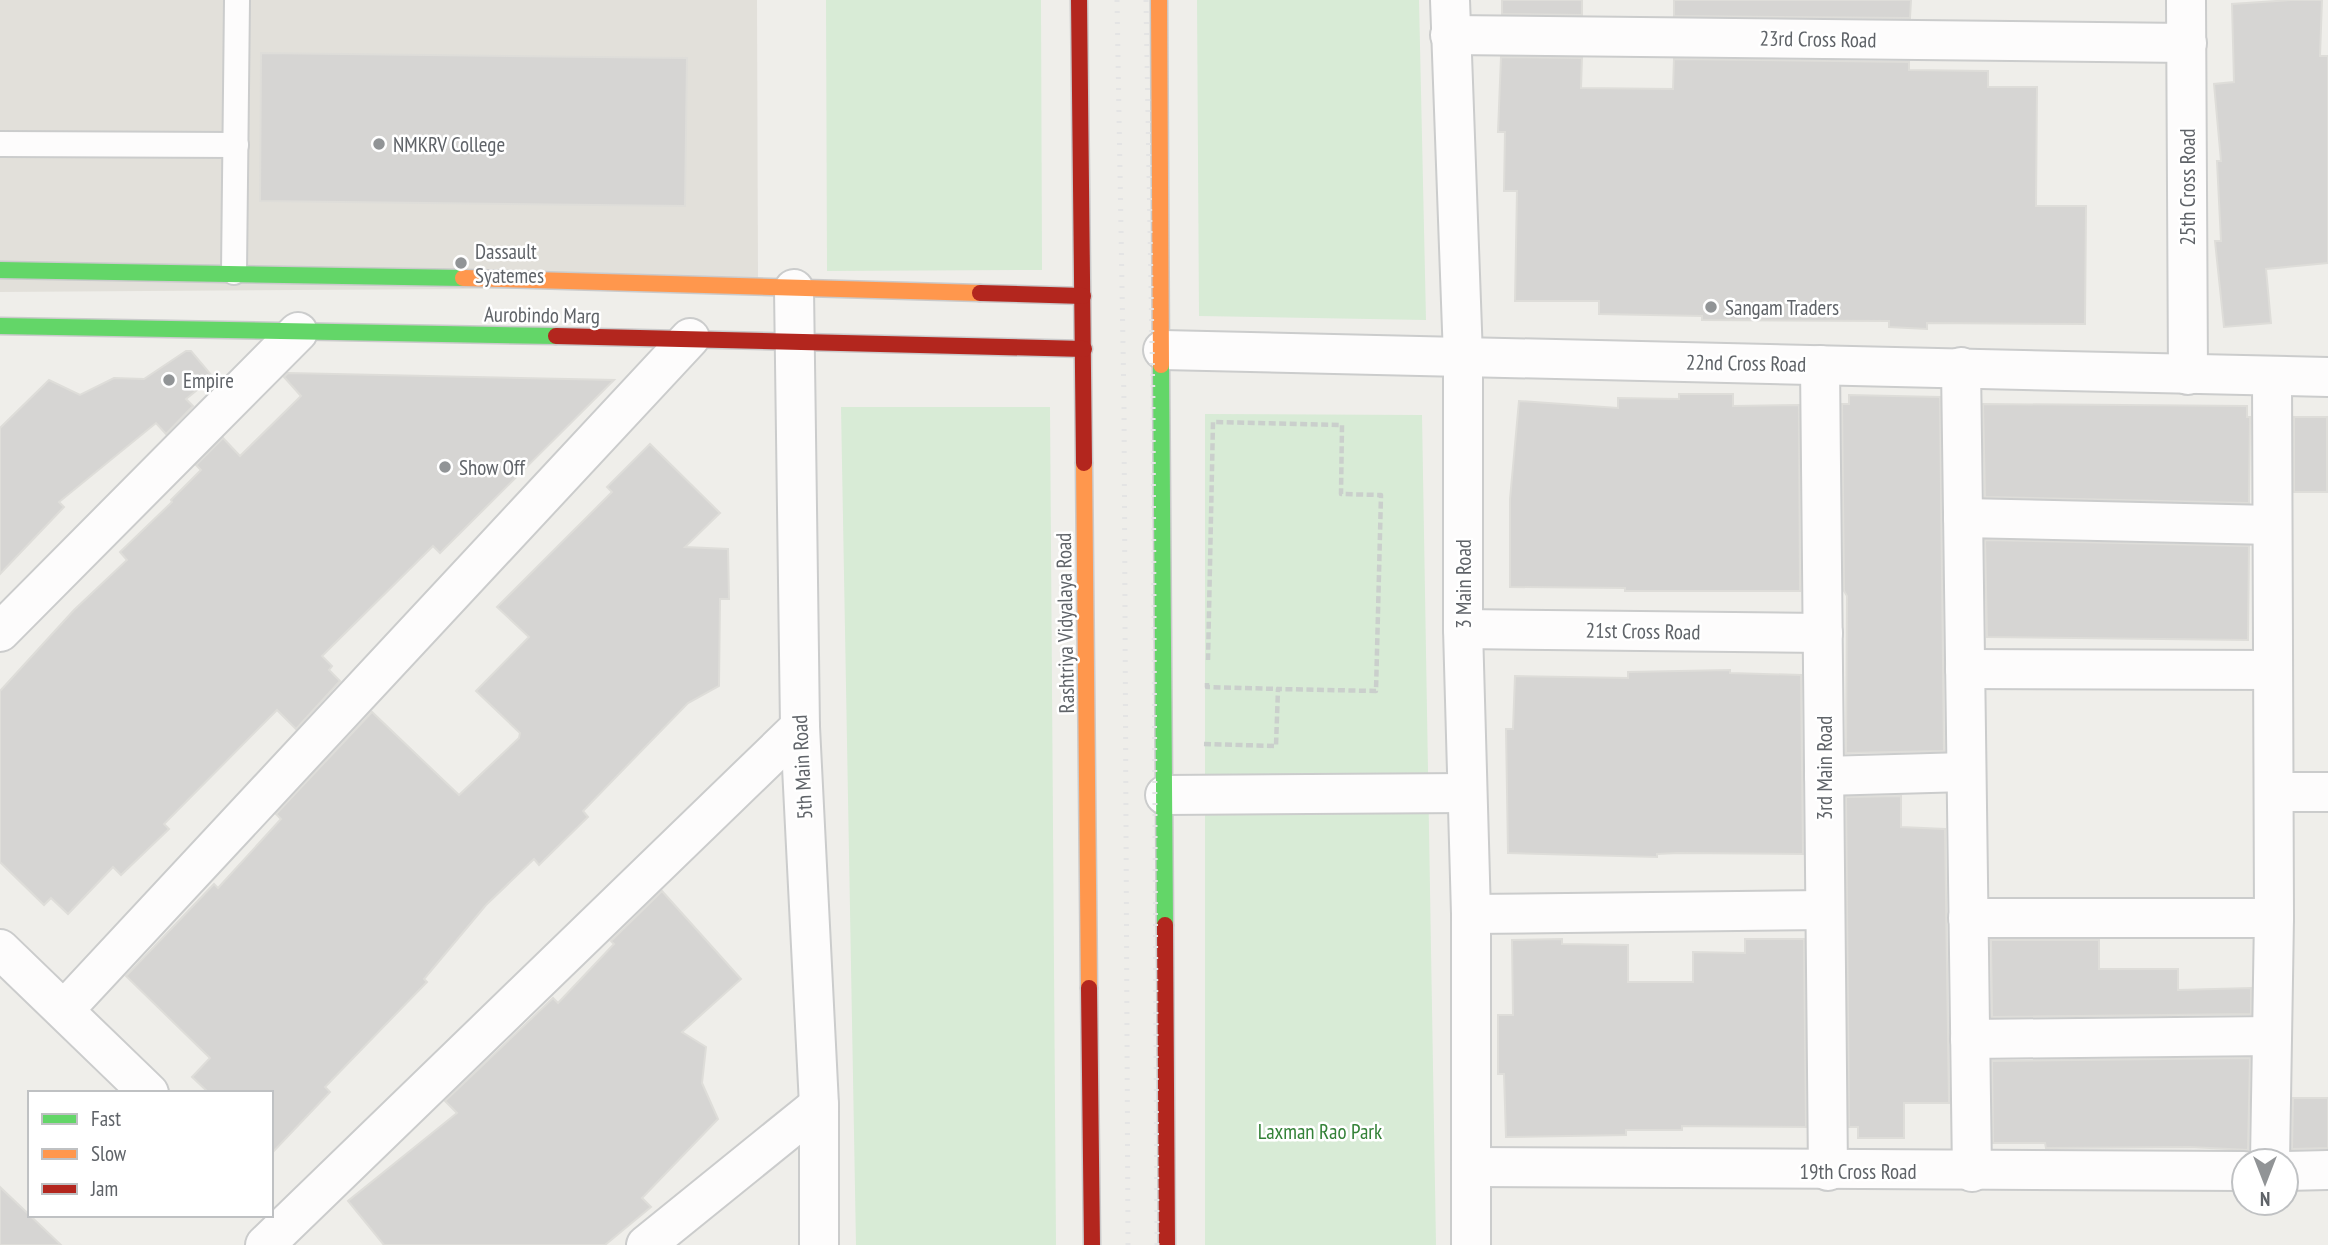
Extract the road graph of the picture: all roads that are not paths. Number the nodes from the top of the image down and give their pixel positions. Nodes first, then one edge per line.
1 (237, 0) edge
2 (1079, 0) edge
3 (1158, 0) edge
4 (2186, 0) edge
5 (1450, 18) edge
6 (2186, 43) junction
7 (0, 144) edge
8 (236, 145) junction
9 (0, 270) edge
10 (234, 272) junction
11 (794, 289) junction
12 (1083, 296) junction
13 (0, 326) edge
14 (298, 332) junction
15 (690, 338) junction
16 (794, 344) junction
17 (1084, 349) junction
18 (1163, 350) junction
19 (1464, 357) junction
20 (1821, 365) junction
21 (1961, 367) junction
22 (2188, 374) junction
23 (2272, 377) junction
24 (2328, 377) edge
25 (1964, 518) junction
26 (2272, 525) junction
27 (1463, 629) junction
28 (0, 632) edge
29 (1823, 633) junction
30 (1965, 669) junction
31 (2273, 670) junction
32 (800, 727) junction
33 (1966, 772) junction
34 (1824, 776) junction
35 (2274, 792) junction
36 (2328, 792) edge
37 (1467, 793) junction
38 (1165, 795) junction
39 (1825, 910) junction
40 (1471, 914) junction
41 (1968, 918) junction
42 (2274, 918) junction
43 (0, 949) edge
44 (64, 1010) junction
45 (2272, 1036) junction
46 (1970, 1039) junction
47 (147, 1091) edge
48 (819, 1105) junction
49 (2270, 1147) edge
50 (1471, 1167) junction
51 (2328, 1170) edge
52 (1828, 1171) junction
53 (1972, 1171) junction
54 (2230, 1171) edge
55 (2300, 1171) edge
56 (282, 1232) edge
57 (646, 1245) edge
58 (819, 1245) edge
59 (1092, 1245) edge
60 (1167, 1245) edge
61 (1471, 1245) edge

1 - 8 lane
2 - 12 main road, Rashtriya Vidyalaya Road
3 - 18 main road
4 - 6 street, 25th Cross Road
5 - 6 street, 23rd Cross Road
5 - 19 street, 3 Main Road
6 - 22 street, 25th Cross Road
7 - 8 lane
8 - 10 lane
9 - 10 main road, Aurobindo Marg
10 - 11 main road, Aurobindo Marg
11 - 12 main road, Aurobindo Marg
11 - 16 street, 5th Main Road
12 - 17 main road, Rashtriya Vidyalaya Road
13 - 14 main road, Aurobindo Marg
14 - 15 main road, Aurobindo Marg
14 - 28 street
15 - 16 main road, Aurobindo Marg
15 - 44 street
16 - 17 main road, Aurobindo Marg
16 - 32 street, 5th Main Road
17 - 59 main road, Rashtriya Vidyalaya Road
18 - 19 street, 22nd Cross Road
18 - 38 main road
19 - 20 street, 22nd Cross Road
19 - 27 street, 3 Main Road
20 - 21 street, 22nd Cross Road
20 - 29 street, 3rd Main Road
21 - 22 street, 22nd Cross Road
21 - 25 street
22 - 23 street, 22nd Cross Road
23 - 24 street, 22nd Cross Road
23 - 26 street
25 - 26 street
25 - 30 street
26 - 31 street
27 - 29 street, 21st Cross Road
27 - 37 street, 3 Main Road
29 - 34 street, 3rd Main Road
30 - 31 street
30 - 33 street
31 - 35 street
32 - 48 street, 5th Main Road
32 - 56 street
33 - 34 street
33 - 41 street
34 - 39 street, 3rd Main Road
35 - 36 street
35 - 42 street
37 - 38 street
37 - 40 street, 3 Main Road
38 - 60 main road
39 - 40 street
39 - 52 street, 3rd Main Road
40 - 50 street, 3 Main Road
41 - 42 street
41 - 46 street
42 - 45 street
43 - 44 street
44 - 47 street
45 - 46 street
45 - 49 street
46 - 53 street
48 - 57 street
48 - 58 street, 5th Main Road
50 - 52 street, 19th Cross Road
50 - 61 street, 3 Main Road
51 - 55 street
52 - 53 street, 19th Cross Road
53 - 54 street, 19th Cross Road

